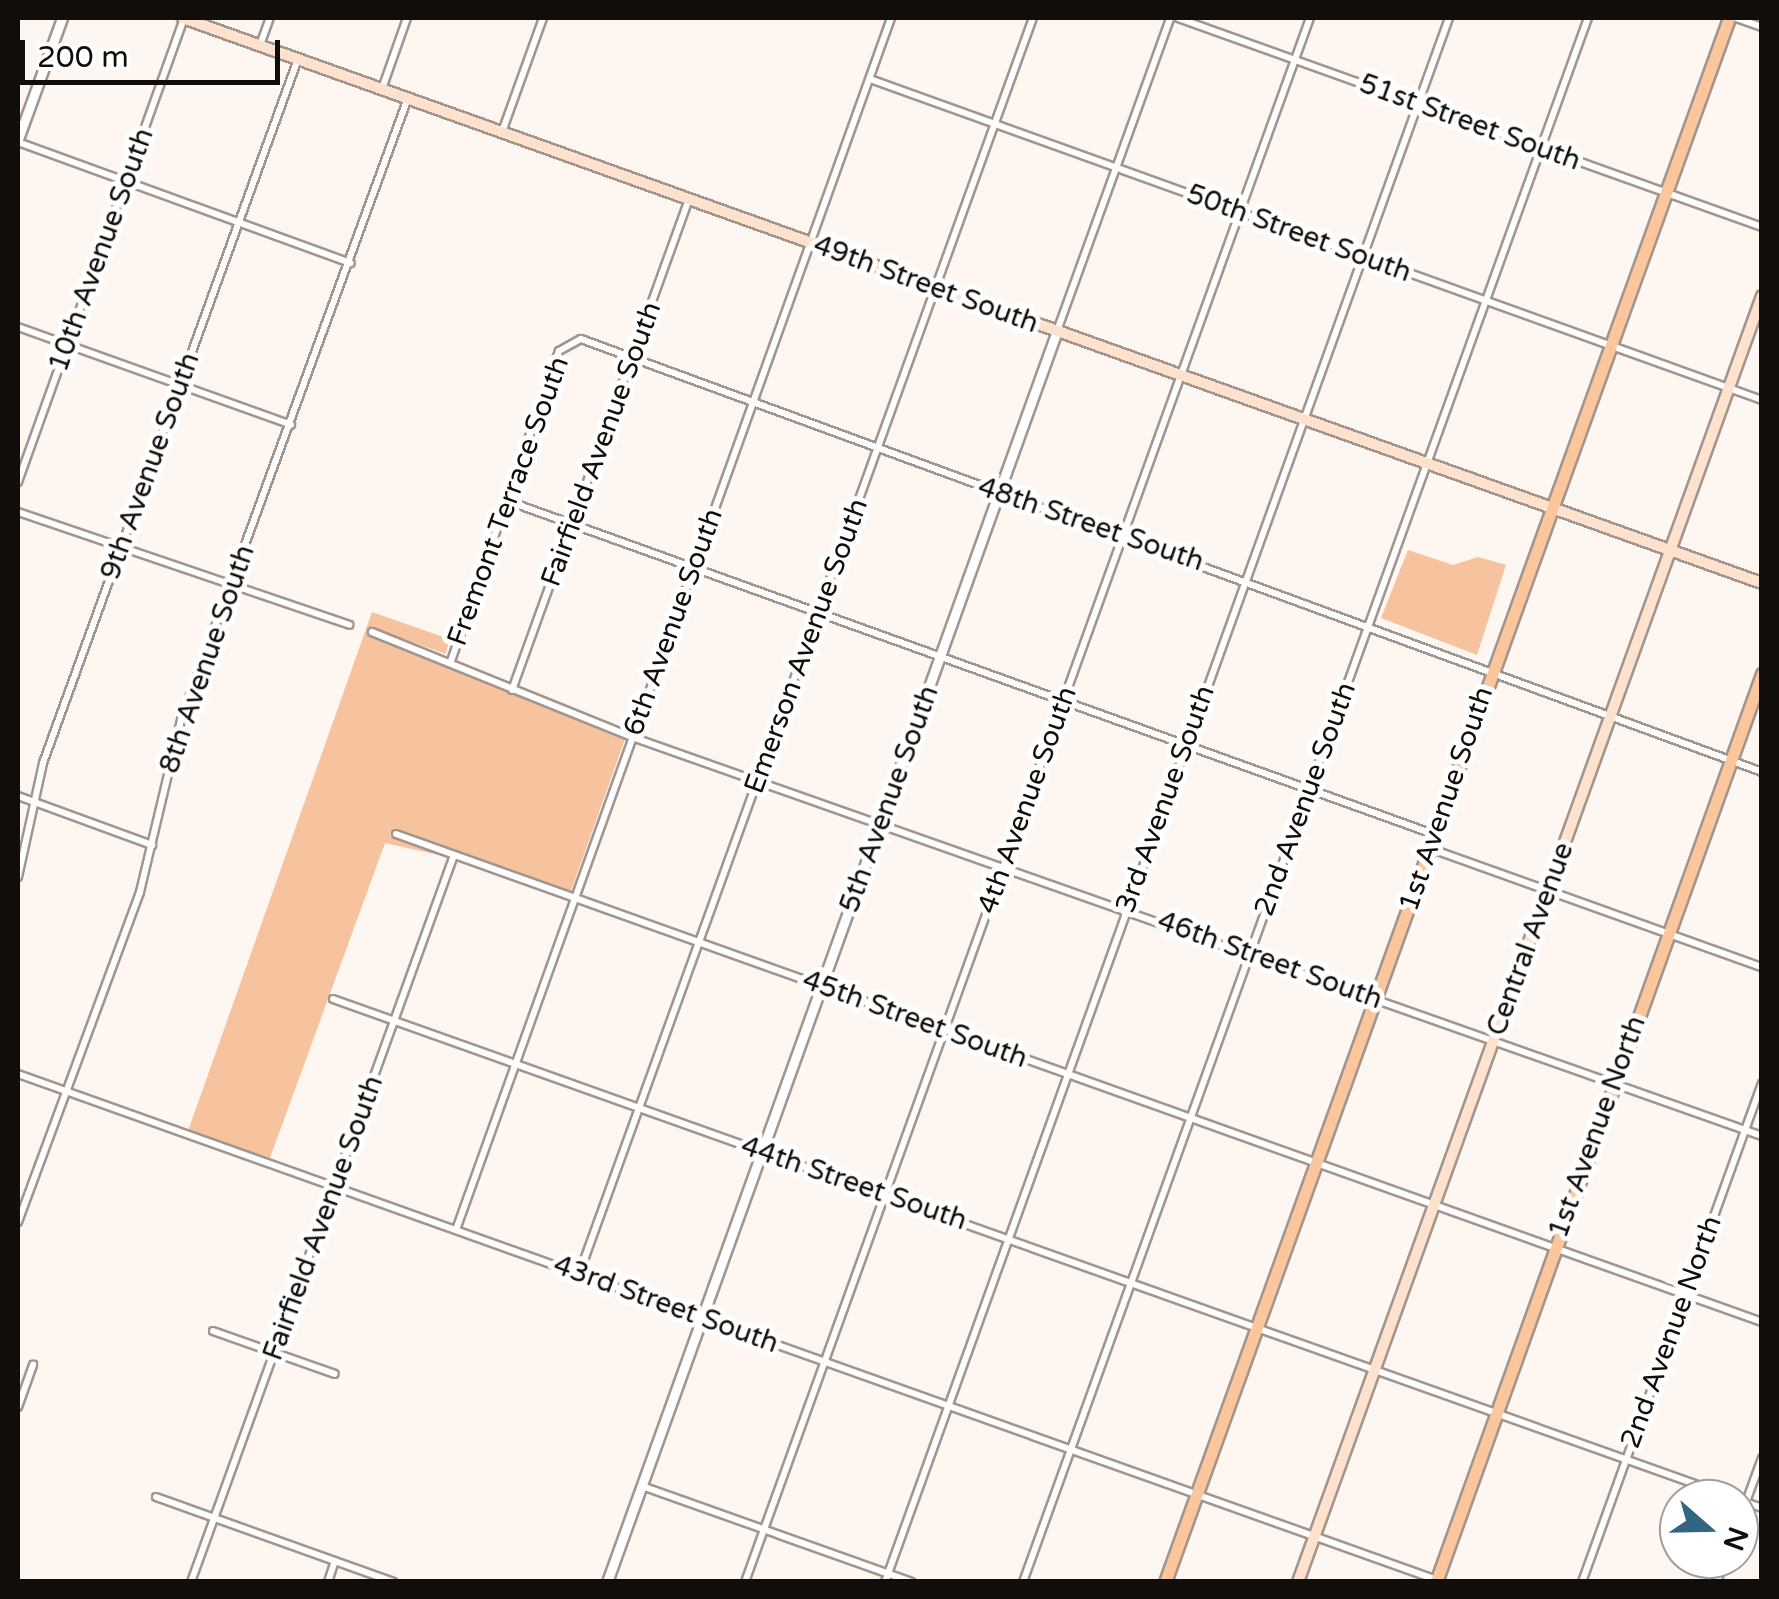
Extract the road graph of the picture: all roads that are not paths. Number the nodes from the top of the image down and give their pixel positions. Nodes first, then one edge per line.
1 (62, 18) edge
2 (183, 18) edge
3 (270, 18) edge
4 (407, 18) edge
5 (543, 18) edge
6 (891, 18) edge
7 (1033, 18) edge
8 (1174, 18) edge
9 (1310, 18) edge
10 (1449, 18) edge
11 (1588, 18) edge
12 (1732, 18) edge
13 (1762, 27) edge
14 (260, 45) junction
15 (298, 59) junction
16 (1295, 60) junction
17 (870, 79) junction
18 (382, 89) junction
19 (408, 98) junction
20 (1418, 104) junction
21 (992, 126) junction
22 (502, 132) junction
23 (18, 141) edge
24 (1540, 148) junction
25 (1116, 167) junction
26 (125, 183) junction
27 (1665, 192) junction
28 (689, 199) junction
29 (1240, 212) junction
30 (239, 222) junction
31 (1762, 226) edge
32 (810, 242) junction
33 (1362, 256) junction
34 (351, 263) junction
35 (936, 287) junction
36 (1762, 296) edge
37 (1485, 300) junction
38 (18, 327) edge
39 (1058, 331) junction
40 (568, 342) joint
41 (1607, 344) junction
42 (67, 345) junction
43 (631, 360) junction
44 (1181, 375) junction
45 (180, 387) junction
46 (1728, 388) junction
47 (1762, 400) edge
48 (752, 404) junction
49 (1303, 419) junction
50 (291, 425) junction
51 (877, 449) junction
52 (1426, 463) junction
53 (18, 482) edge
54 (1000, 492) junction
55 (505, 500) junction
56 (1549, 507) junction
57 (18, 512) edge
58 (572, 524) junction
59 (1123, 535) junction
60 (119, 550) junction
61 (1670, 550) junction
62 (693, 566) junction
63 (1245, 578) junction
64 (1762, 583) edge
65 (230, 589) junction
66 (818, 611) junction
67 (1368, 621) junction
68 (349, 624) dead end
69 (372, 632) dead end
70 (941, 655) junction
71 (451, 661) junction
72 (1491, 671) junction
73 (1762, 674) edge
74 (512, 690) junction
75 (1064, 699) junction
76 (1610, 718) junction
77 (632, 736) junction
78 (1185, 742) junction
79 (1730, 760) junction
80 (1762, 772) edge
81 (757, 780) junction
82 (1310, 788) junction
83 (18, 796) edge
84 (38, 804) junction
85 (880, 822) junction
86 (396, 834) dead end
87 (1434, 834) junction
88 (152, 845) junction
89 (1429, 848) junction
90 (454, 855) junction
91 (1005, 862) junction
92 (18, 877) edge
93 (1548, 890) junction
94 (575, 898) junction
95 (1126, 907) junction
96 (1666, 933) junction
97 (699, 942) junction
98 (1250, 953) junction
99 (1762, 966) edge
100 (822, 986) junction
101 (333, 999) dead end
102 (1375, 999) junction
103 (394, 1021) junction
104 (944, 1030) junction
105 (1493, 1042) junction
106 (515, 1064) junction
107 (1066, 1073) junction
108 (18, 1074) edge
109 (1762, 1083) edge
110 (1615, 1084) junction
111 (66, 1092) junction
112 (639, 1108) junction
113 (1191, 1118) junction
114 (1745, 1130) junction
115 (1762, 1136) edge
116 (762, 1151) junction
117 (1316, 1163) junction
118 (334, 1185) junction
119 (885, 1194) junction
120 (1434, 1204) junction
121 (18, 1222) edge
122 (457, 1227) junction
123 (1007, 1237) junction
124 (1554, 1246) junction
125 (579, 1274) junction
126 (1134, 1282) junction
127 (1686, 1294) junction
128 (703, 1317) junction
129 (1762, 1322) edge
130 (1257, 1327) junction
131 (213, 1332) dead end
132 (274, 1353) junction
133 (824, 1362) junction
134 (33, 1365) dead end
135 (1374, 1369) junction
136 (335, 1374) dead end
137 (18, 1407) edge
138 (947, 1408) junction
139 (1494, 1410) junction
140 (1072, 1451) junction
141 (1626, 1458) junction
142 (1684, 1479) edge
143 (642, 1486) junction
144 (1196, 1494) junction
145 (156, 1497) dead end
146 (214, 1518) junction
147 (764, 1529) junction
148 (1314, 1535) junction
149 (335, 1561) junction
150 (886, 1577) edge
151 (1438, 1581) edge
152 (191, 1582) edge
153 (328, 1582) edge
154 (392, 1582) edge
155 (608, 1582) edge
156 (745, 1582) edge
157 (911, 1582) edge
158 (1023, 1582) edge
159 (1165, 1582) edge
160 (1298, 1582) edge
161 (1582, 1582) edge

1 - 23 street
2 - 14 main road, 49th Street South
2 - 26 street, 10th Avenue South
3 - 14 street
4 - 18 street
5 - 22 street
6 - 17 street, 6th Avenue South
7 - 21 street, Emerson Avenue South
8 - 16 street, 51st Street South
8 - 25 street, 5th Avenue South
9 - 16 street, 4th Avenue South
10 - 20 street, 3rd Avenue South
11 - 24 street, 2nd Avenue South
12 - 13 street
12 - 27 main road, 1st Avenue South
14 - 15 main road, 49th Street South
15 - 18 main road, 49th Street South
15 - 30 street, 9th Avenue South
16 - 20 street, 51st Street South
16 - 29 street, 4th Avenue South
17 - 21 street, 50th Street South
17 - 32 street, 6th Avenue South
18 - 19 main road, 49th Street South
19 - 22 main road, 49th Street South
19 - 34 street, 8th Avenue South
20 - 24 street, 51st Street South
20 - 33 street, 3rd Avenue South
21 - 25 street, 50th Street South
21 - 35 street, Emerson Avenue South
22 - 28 main road, 49th Street South
23 - 26 street
24 - 27 street, 51st Street South
24 - 37 street, 2nd Avenue South
25 - 29 street, 50th Street South
25 - 39 street, 5th Avenue South
26 - 30 street
26 - 42 street, 10th Avenue South
27 - 31 street, 51st Street South
27 - 41 main road, 1st Avenue South
28 - 32 main road, 49th Street South
28 - 43 street, Fairfield Avenue South
29 - 33 street, 50th Street South
29 - 44 street, 4th Avenue South
30 - 34 street
30 - 45 street, 9th Avenue South
32 - 35 main road, 49th Street South
32 - 48 street, 6th Avenue South
33 - 37 street, 50th Street South
33 - 49 street, 3rd Avenue South
34 - 50 street, 8th Avenue South
35 - 39 main road, 49th Street South
35 - 51 street, Emerson Avenue South
36 - 46 main road, Central Avenue
37 - 41 street, 50th Street South
37 - 52 street, 2nd Avenue South
38 - 42 street
39 - 44 main road, 49th Street South
39 - 54 street, 5th Avenue South
40 - 43 street, 48th Street South
40 - 55 street, Fremont Terrace South
41 - 46 street, 50th Street South
41 - 56 main road, 1st Avenue South
42 - 45 street
42 - 53 street, 10th Avenue South
43 - 48 street, 48th Street South
43 - 58 street, Fairfield Avenue South
44 - 49 main road, 49th Street South
44 - 59 street, 4th Avenue South
45 - 50 street
45 - 60 street, 9th Avenue South
46 - 47 street, 50th Street South
46 - 61 main road, Central Avenue
48 - 51 street, 48th Street South
48 - 62 street, 6th Avenue South
49 - 52 main road, 49th Street South
49 - 63 street, 3rd Avenue South
50 - 65 street, 8th Avenue South
51 - 54 street, 48th Street South
51 - 66 street, Emerson Avenue South
52 - 56 main road, 49th Street South
52 - 67 street, 2nd Avenue South
54 - 59 street, 48th Street South
54 - 70 street, 5th Avenue South
55 - 58 street
55 - 71 street, Fremont Terrace South
56 - 61 main road, 49th Street South
56 - 72 main road, 1st Avenue South
57 - 60 street
58 - 62 street
58 - 74 street, Fairfield Avenue South
59 - 63 street, 48th Street South
59 - 75 street, 4th Avenue South
60 - 65 street
60 - 84 street, 9th Avenue South
61 - 64 main road, 49th Street South
61 - 76 main road, Central Avenue
62 - 66 street
62 - 77 street, 6th Avenue South
63 - 67 street, 48th Street South
63 - 78 street, 3rd Avenue South
65 - 68 street
65 - 88 street, 8th Avenue South
66 - 70 street
66 - 81 street, Emerson Avenue South
67 - 72 street, 48th Street South
67 - 82 street, 2nd Avenue South
69 - 71 street, 46th Street South
70 - 75 street
70 - 85 street, 5th Avenue South
71 - 74 street, 46th Street South
72 - 76 street, 48th Street South
72 - 87 main road, 1st Avenue South
73 - 79 main road, 1st Avenue North
74 - 77 street, 46th Street South
75 - 78 street
75 - 91 street, 4th Avenue South
76 - 79 street, 48th Street South
76 - 93 main road, Central Avenue
77 - 81 street, 46th Street South
77 - 94 street, 6th Avenue South
78 - 82 street
78 - 95 street, 3rd Avenue South
79 - 80 street, 48th Street South
79 - 96 main road, 1st Avenue North
81 - 85 street, 46th Street South
81 - 97 street, Emerson Avenue South
82 - 87 street
82 - 98 street, 2nd Avenue South
83 - 84 street
84 - 88 street
84 - 92 street, 9th Avenue South
85 - 91 street, 46th Street South
85 - 100 street, 5th Avenue South
86 - 90 street, 45th Street South
87 - 89 main road, 1st Avenue South
88 - 111 street, 8th Avenue South
89 - 93 street
89 - 102 main road, 1st Avenue South
90 - 94 street, 45th Street South
90 - 103 street, Fairfield Avenue South
91 - 95 street, 46th Street South
91 - 104 street, 4th Avenue South
93 - 96 street
93 - 105 main road, Central Avenue
94 - 97 street, 45th Street South
94 - 106 street, 6th Avenue South
95 - 98 street, 46th Street South
95 - 107 street, 3rd Avenue South
96 - 99 street
96 - 110 main road, 1st Avenue North
97 - 100 street, 45th Street South
97 - 112 street, Emerson Avenue South
98 - 102 street, 46th Street South
98 - 113 street, 2nd Avenue South
100 - 104 street, 45th Street South
100 - 116 street, 5th Avenue South
101 - 103 street, 44th Street South
102 - 105 street, 46th Street South
102 - 117 main road, 1st Avenue South
103 - 106 street, 44th Street South
103 - 118 street, Fairfield Avenue South
104 - 107 street, 45th Street South
104 - 119 street, 4th Avenue South
105 - 110 street, 46th Street South
105 - 120 main road, Central Avenue
106 - 112 street, 44th Street South
106 - 122 street, 6th Avenue South
107 - 113 street, 45th Street South
107 - 123 street, 3rd Avenue South
108 - 111 street, 43rd Street South
109 - 114 street, 2nd Avenue North
110 - 114 street, 46th Street South
110 - 124 main road, 1st Avenue North
111 - 118 street, 43rd Street South
111 - 121 street, 8th Avenue South
112 - 116 street, 44th Street South
112 - 125 street, Emerson Avenue South
113 - 117 street, 45th Street South
113 - 126 street, 2nd Avenue South
114 - 115 street, 46th Street South
114 - 127 street, 2nd Avenue North
116 - 119 street, 44th Street South
116 - 128 street, 5th Avenue South
117 - 120 street, 45th Street South
117 - 130 main road, 1st Avenue South
118 - 122 street, 43rd Street South
118 - 132 street, Fairfield Avenue South
119 - 123 street, 44th Street South
119 - 133 street, 4th Avenue South
120 - 124 street, 45th Street South
120 - 135 main road, Central Avenue
122 - 125 street, 43rd Street South
123 - 126 street, 44th Street South
123 - 138 street, 3rd Avenue South
124 - 127 street, 45th Street South
124 - 139 main road, 1st Avenue North
125 - 128 street, 43rd Street South
126 - 130 street, 44th Street South
126 - 140 street, 2nd Avenue South
127 - 129 street, 45th Street South
127 - 141 street, 2nd Avenue North
128 - 133 street, 43rd Street South
128 - 143 street, 5th Avenue South
130 - 135 street, 44th Street South
130 - 144 main road, 1st Avenue South
131 - 132 street
132 - 136 street
132 - 146 street, Fairfield Avenue South
133 - 138 street, 43rd Street South
133 - 147 street, 4th Avenue South
134 - 137 street
135 - 139 street, 44th Street South
135 - 148 main road, Central Avenue
138 - 140 street, 43rd Street South
138 - 150 street, 3rd Avenue South
139 - 141 street, 44th Street South
139 - 151 main road, 1st Avenue North
140 - 144 street, 43rd Street South
140 - 158 street, 2nd Avenue South
141 - 142 street, 44th Street South
141 - 161 street, 2nd Avenue North
143 - 147 street
143 - 155 street, 5th Avenue South
144 - 148 street, 43rd Street South
144 - 159 main road, 1st Avenue South
145 - 146 street
146 - 149 street
146 - 152 street, Fairfield Avenue South
147 - 150 street
147 - 156 street, 4th Avenue South
148 - 151 street, 43rd Street South
148 - 160 main road, Central Avenue
149 - 153 street
149 - 154 street
150 - 157 street

